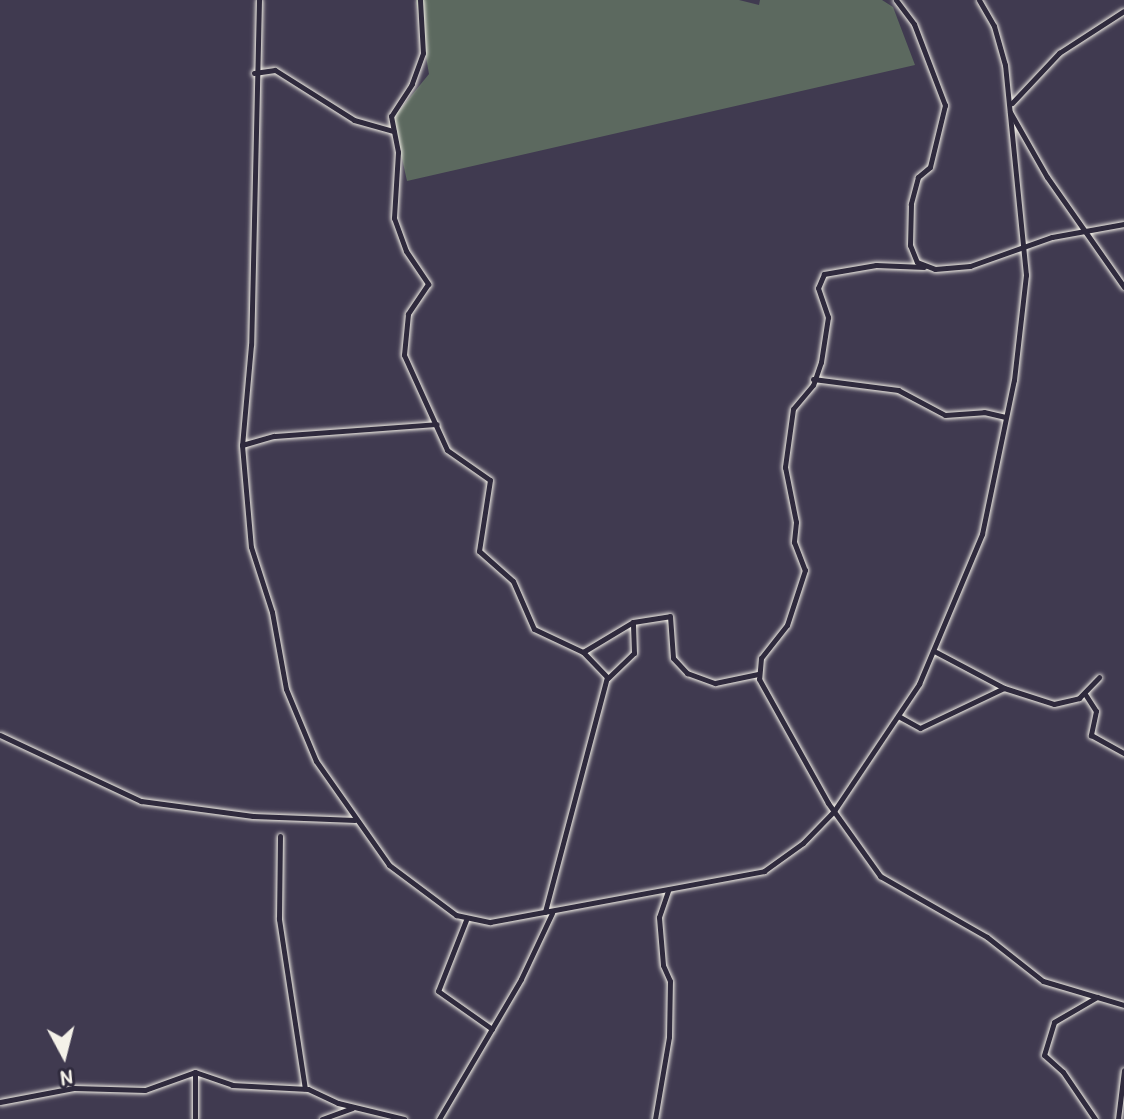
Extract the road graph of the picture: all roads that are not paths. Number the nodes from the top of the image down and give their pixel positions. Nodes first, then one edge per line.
1 (259, 0) edge
2 (420, 0) edge
3 (896, 0) edge
4 (979, 0) edge
5 (1124, 11) edge
6 (254, 73) junction
7 (1010, 108) junction
8 (393, 131) junction
9 (1124, 224) edge
10 (1085, 234) junction
11 (1022, 251) junction
12 (924, 267) junction
13 (1124, 287) edge
14 (813, 379) junction
15 (1005, 417) junction
16 (437, 424) junction
17 (242, 445) junction
18 (633, 622) junction
19 (583, 652) junction
20 (936, 652) junction
21 (758, 674) junction
22 (1099, 677) dead end
23 (607, 679) junction
24 (1004, 688) junction
25 (1085, 694) junction
26 (900, 717) junction
27 (1, 736) edge
28 (0, 745) edge
29 (1124, 753) edge
30 (834, 811) junction
31 (356, 820) junction
32 (280, 836) dead end
33 (668, 891) junction
34 (545, 912) junction
35 (553, 912) junction
36 (466, 920) junction
37 (1097, 997) junction
38 (1124, 1005) edge
39 (492, 1029) junction
40 (1124, 1070) edge
41 (195, 1072) junction
42 (305, 1088) junction
43 (0, 1102) edge
44 (361, 1107) junction
45 (195, 1119) edge
46 (322, 1119) edge
47 (404, 1119) edge
48 (439, 1119) edge
49 (655, 1119) edge
50 (1095, 1119) edge
51 (1118, 1119) edge

1 - 6 street
2 - 8 street
3 - 12 street
4 - 7 street
5 - 7 street
6 - 8 street
6 - 17 street
7 - 10 street
7 - 11 street
8 - 16 street
9 - 10 street
10 - 11 street
10 - 13 street
11 - 12 street
11 - 15 street
12 - 14 street
14 - 15 street
14 - 21 street
15 - 20 street
16 - 17 street
16 - 19 street
17 - 31 street
18 - 19 street
18 - 21 street
18 - 23 street
19 - 23 street
20 - 24 street
20 - 26 street
21 - 30 street
22 - 25 street
23 - 34 street
24 - 25 street
24 - 26 street
25 - 29 street
26 - 30 street
27 - 28 street
27 - 31 street
30 - 33 street
30 - 37 street
31 - 36 street
32 - 42 street
33 - 35 street
33 - 49 street
34 - 35 street
34 - 36 street
35 - 39 street
36 - 39 street
37 - 38 street
37 - 50 street
39 - 48 street
40 - 51 street
41 - 42 street
41 - 43 street
41 - 45 street
42 - 44 street
44 - 46 street
44 - 47 street

